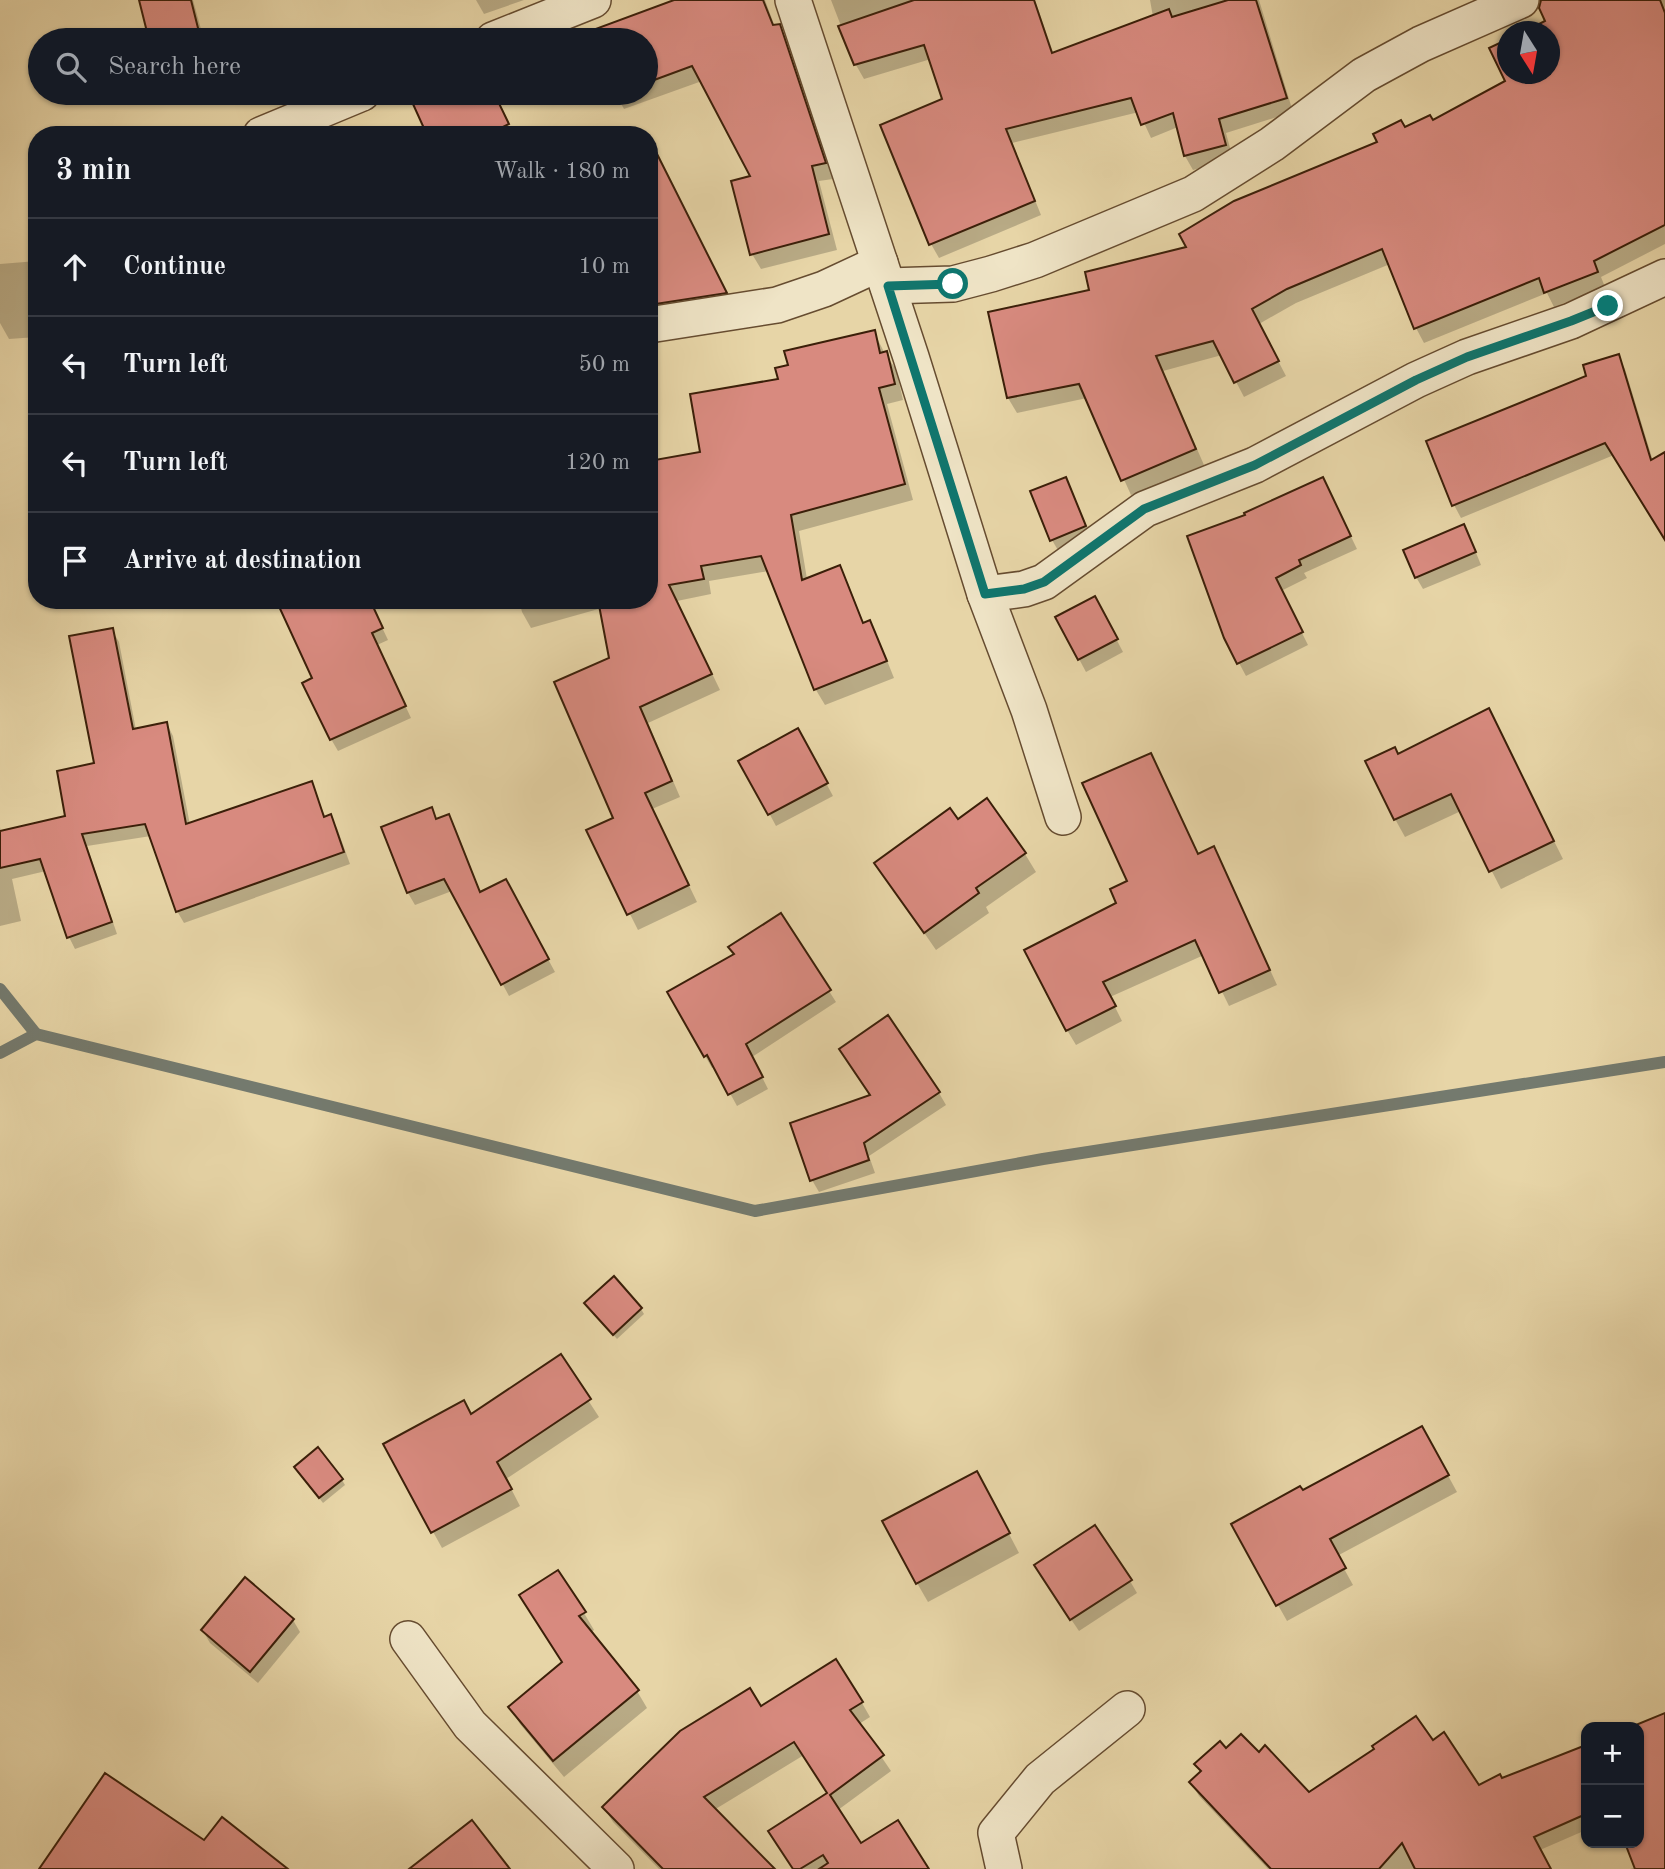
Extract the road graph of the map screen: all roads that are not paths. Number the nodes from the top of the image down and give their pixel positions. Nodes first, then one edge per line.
1 (593, 0) edge
2 (793, 0) edge
3 (1521, 0) edge
4 (523, 28) edge
5 (333, 105) edge
6 (283, 126) edge
7 (884, 275) junction
8 (1665, 278) edge
9 (658, 324) edge
10 (985, 594) junction
11 (1063, 817) dead end
12 (408, 1639) dead end
13 (1127, 1709) dead end
14 (616, 1869) edge
15 (1004, 1869) edge

1 - 4 street
2 - 7 street
3 - 7 street
5 - 6 street
7 - 9 street
7 - 10 street
8 - 10 street
10 - 11 street
12 - 14 street
13 - 15 street

